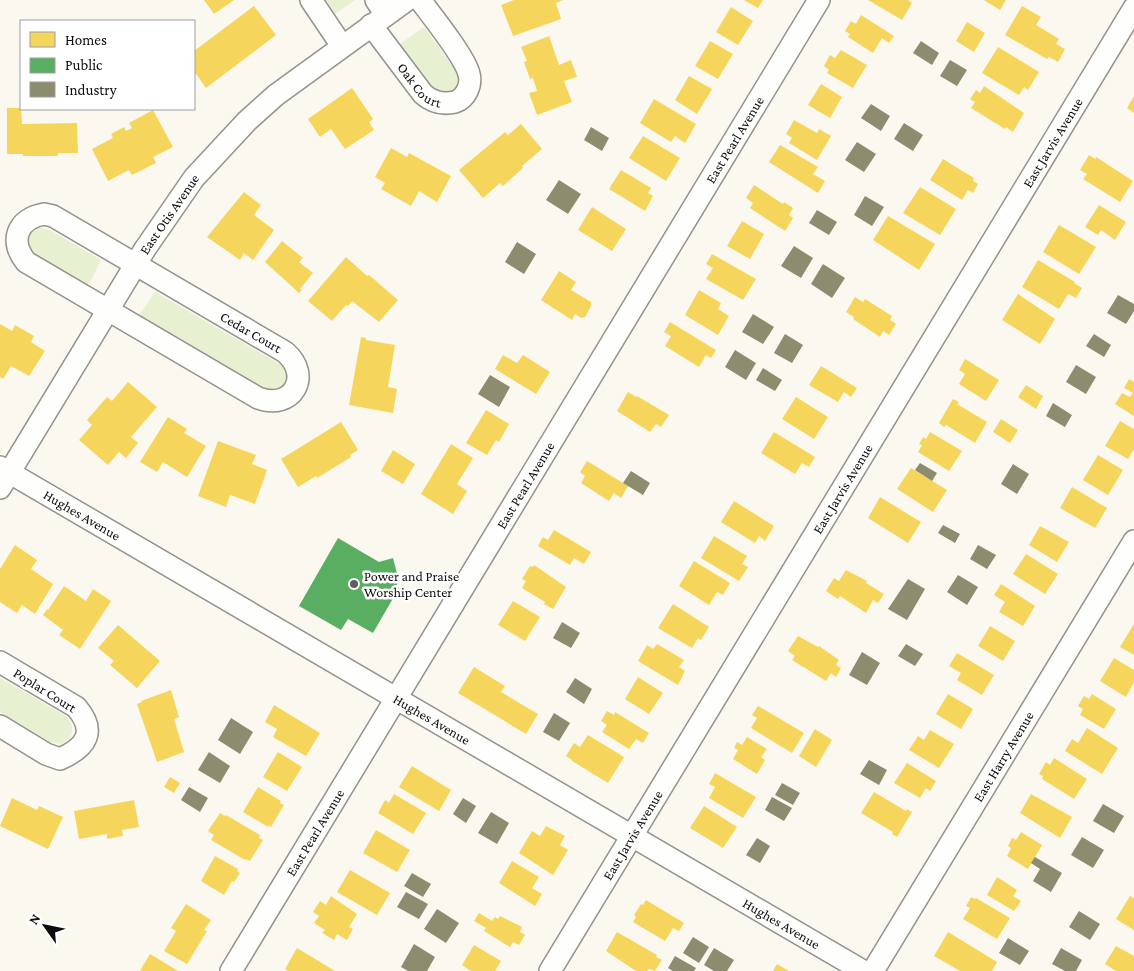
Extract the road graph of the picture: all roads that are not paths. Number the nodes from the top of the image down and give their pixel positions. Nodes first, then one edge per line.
1 (311, 0) edge
2 (408, 0) edge
3 (420, 0) edge
4 (819, 0) edge
5 (1134, 8) edge
6 (378, 13) edge
7 (342, 46) junction
8 (136, 264) junction
9 (108, 311) junction
10 (3, 476) edge
11 (1134, 541) edge
12 (0, 662) edge
13 (397, 698) junction
14 (0, 726) edge
15 (632, 835) junction
16 (231, 971) edge
17 (550, 971) edge
18 (863, 971) edge
19 (873, 971) edge

1 - 7 street
2 - 6 street, East Otis Avenue
3 - 6 street, Oak Court
4 - 13 street, East Pearl Avenue
5 - 15 street, East Jarvis Avenue
6 - 7 street, East Otis Avenue
7 - 8 street, East Otis Avenue
8 - 9 street, East Otis Avenue
8 - 9 street, Cedar Court
8 - 9 street, Cedar Court
9 - 10 street, East Otis Avenue
10 - 13 street, Hughes Avenue
11 - 19 street, East Harry Avenue
12 - 14 street, Poplar Court
13 - 15 street, Hughes Avenue
13 - 16 street, East Pearl Avenue
15 - 17 street, East Jarvis Avenue
15 - 18 street, Hughes Avenue

